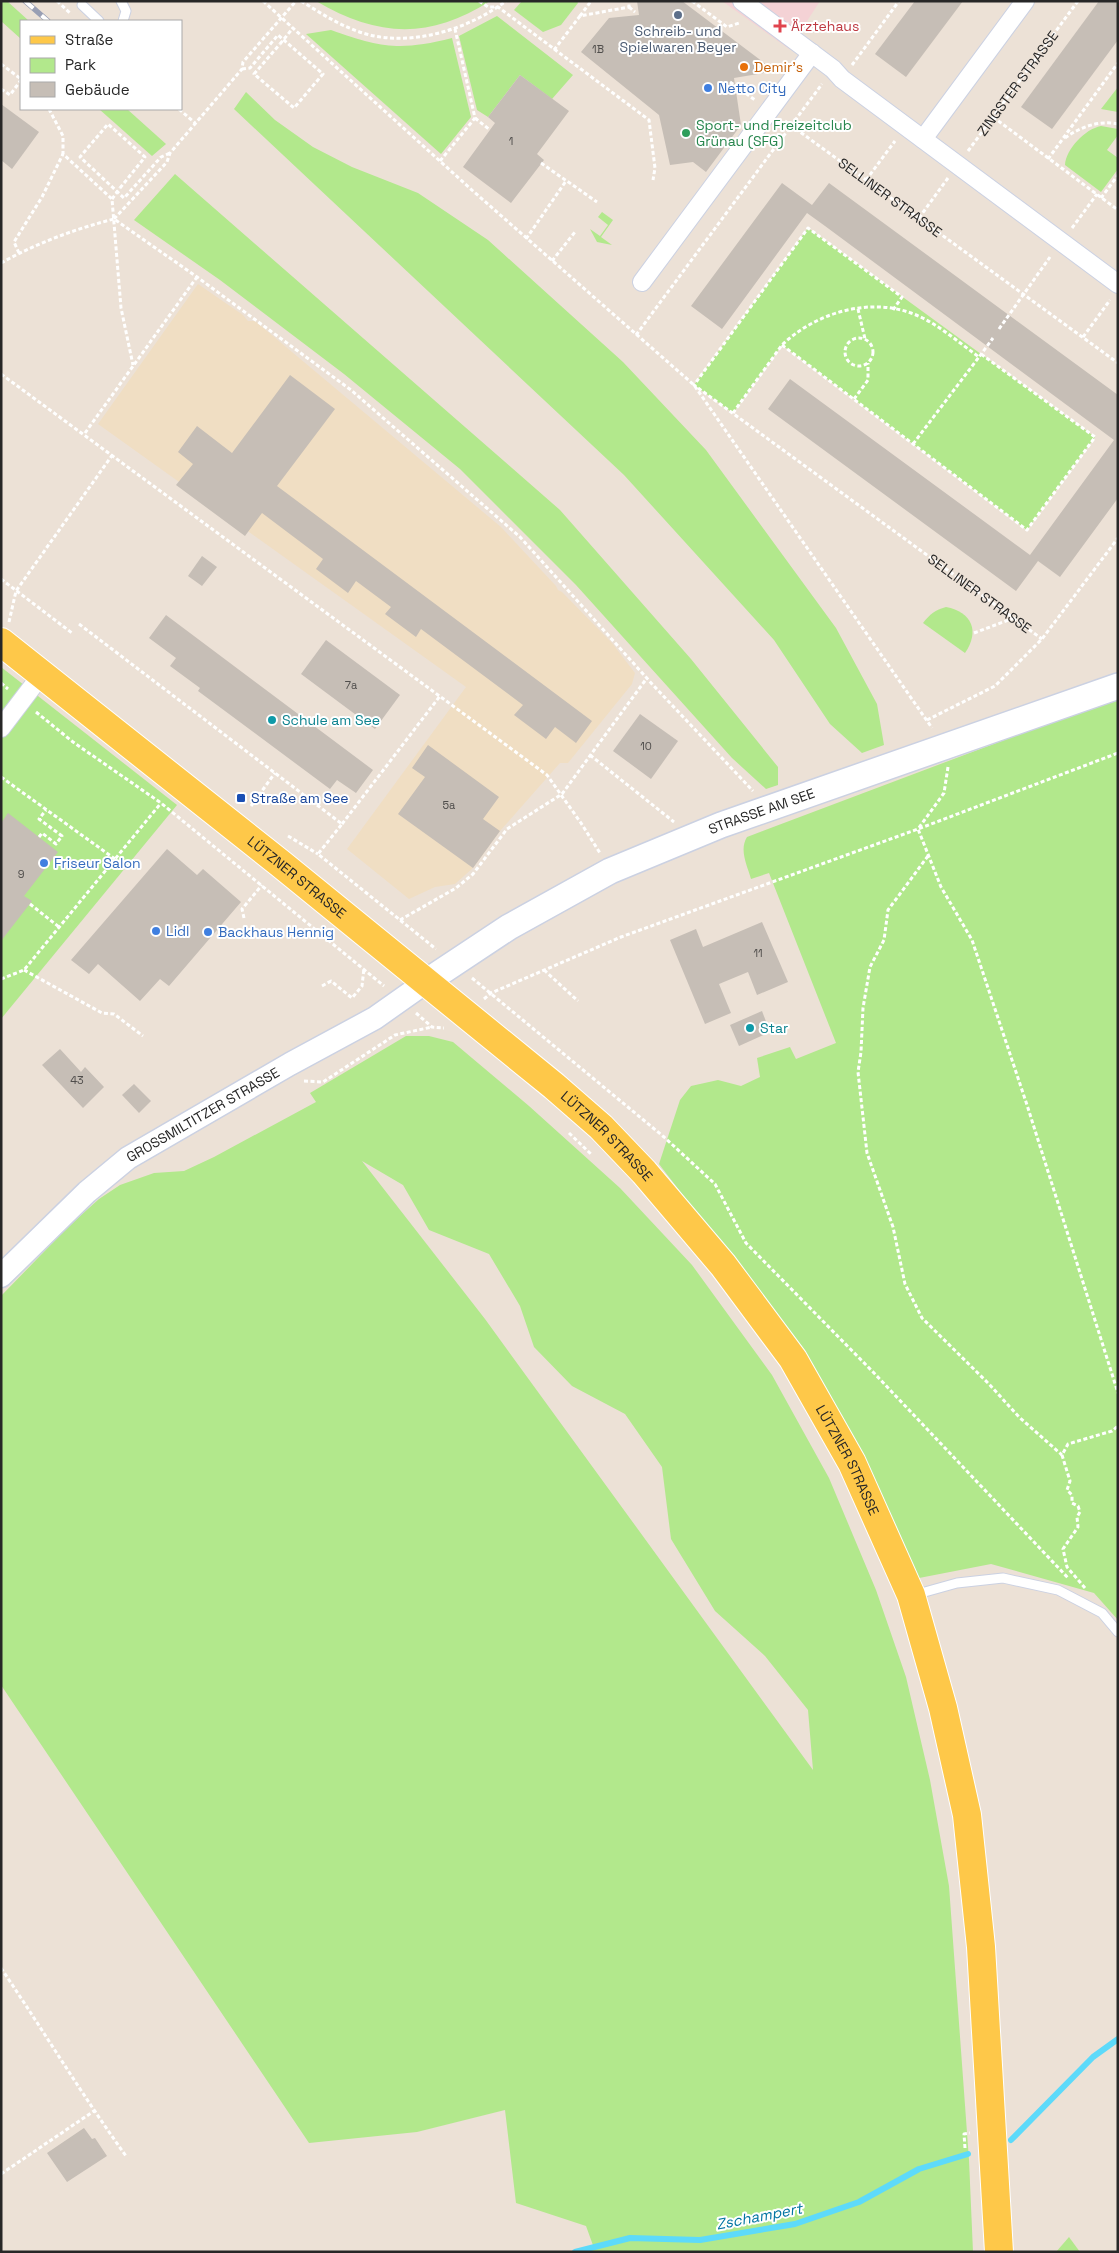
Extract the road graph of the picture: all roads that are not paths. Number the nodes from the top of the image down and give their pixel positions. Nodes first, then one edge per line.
1 (121, 1) edge
2 (742, 1) edge
3 (1025, 1) edge
4 (82, 5) dead end
5 (98, 20) edge
6 (123, 20) edge
7 (812, 53) junction
8 (923, 139) junction
9 (642, 282) dead end
10 (1115, 290) edge
11 (3, 643) edge
12 (42, 674) junction
13 (1118, 686) edge
14 (1, 728) edge
15 (426, 982) junction
16 (1, 1276) edge
17 (911, 1595) junction
18 (1118, 1632) edge
19 (999, 2252) edge

1 - 6 lane
2 - 7 street
3 - 8 street
4 - 5 lane
7 - 8 street
7 - 9 street
8 - 10 street
11 - 12 main road, LÜTZNER STRASSE
12 - 14 street
12 - 15 main road, LÜTZNER STRASSE
13 - 15 main road, STRASSE AM SEE
15 - 16 street, GROSSMILTITZER STRASSE
15 - 17 main road, LÜTZNER STRASSE
17 - 18 lane
17 - 19 main road, LÜTZNER STRASSE

